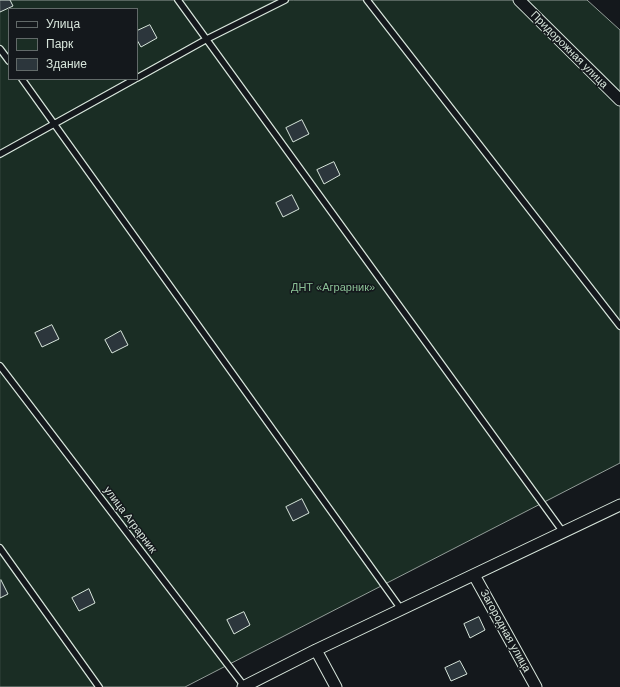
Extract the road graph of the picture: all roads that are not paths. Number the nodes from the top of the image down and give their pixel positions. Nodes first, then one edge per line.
1 (178, 0) edge
2 (285, 0) edge
3 (367, 0) edge
4 (519, 0) edge
5 (207, 39) junction
6 (0, 49) edge
7 (8, 60) edge
8 (138, 78) edge
9 (23, 80) edge
10 (134, 80) edge
11 (620, 100) edge
12 (55, 124) junction
13 (0, 154) edge
14 (620, 326) edge
15 (0, 366) edge
16 (620, 505) edge
17 (563, 532) junction
18 (0, 548) edge
19 (474, 575) junction
20 (401, 609) junction
21 (316, 650) junction
22 (99, 687) edge
23 (244, 687) edge
24 (336, 687) edge
25 (536, 687) edge

1 - 5 lane
2 - 5 lane
3 - 14 lane
4 - 11 street, Придорожная улица
5 - 8 lane
5 - 17 lane
6 - 7 lane
9 - 12 lane
10 - 12 lane
12 - 13 lane
12 - 20 lane
15 - 23 lane, улица Аграрник
16 - 17 street
17 - 19 street
18 - 22 lane
19 - 20 street
19 - 25 street, Загородная улица
20 - 21 street
21 - 23 street
21 - 24 street

